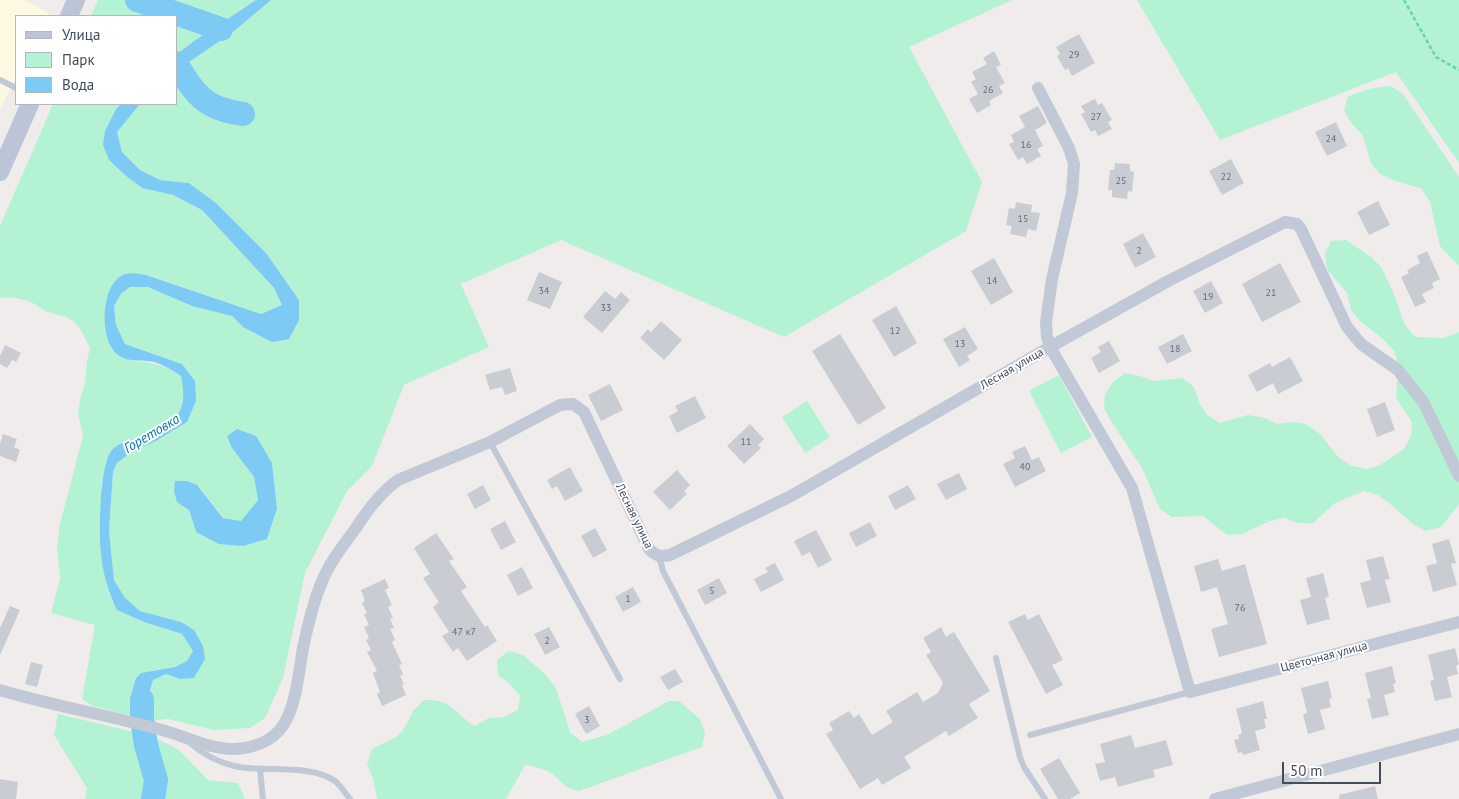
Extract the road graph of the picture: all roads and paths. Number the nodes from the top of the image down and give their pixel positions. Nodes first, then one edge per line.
1 (76, 0) edge
2 (1404, 0) edge
3 (68, 15) edge
4 (1459, 70) edge
5 (0, 80) edge
6 (15, 88) edge
7 (1038, 88) dead end
8 (30, 105) edge
9 (0, 172) edge
10 (1050, 347) junction
11 (490, 442) junction
12 (1459, 476) edge
13 (659, 556) junction
14 (1459, 622) edge
15 (996, 658) dead end
16 (620, 679) dead end
17 (0, 690) edge
18 (1190, 692) junction
19 (1459, 734) edge
20 (179, 735) junction
21 (1030, 735) dead end
22 (260, 769) junction
23 (263, 799) edge
24 (350, 799) edge
25 (781, 799) edge
26 (1045, 799) edge
27 (1215, 799) edge

1 - 3 main road
2 - 4 path
5 - 6 lane
7 - 10 street
8 - 9 main road
10 - 12 street, Лесная улица
10 - 13 street, Лесная улица
10 - 18 street
11 - 13 street, Лесная улица
11 - 16 lane
11 - 20 street, Лесная улица
13 - 25 lane
14 - 18 street, Цветочная улица
15 - 26 lane
17 - 20 street, Лесная улица
18 - 21 lane
19 - 27 street
20 - 22 lane
22 - 23 lane
22 - 24 lane

